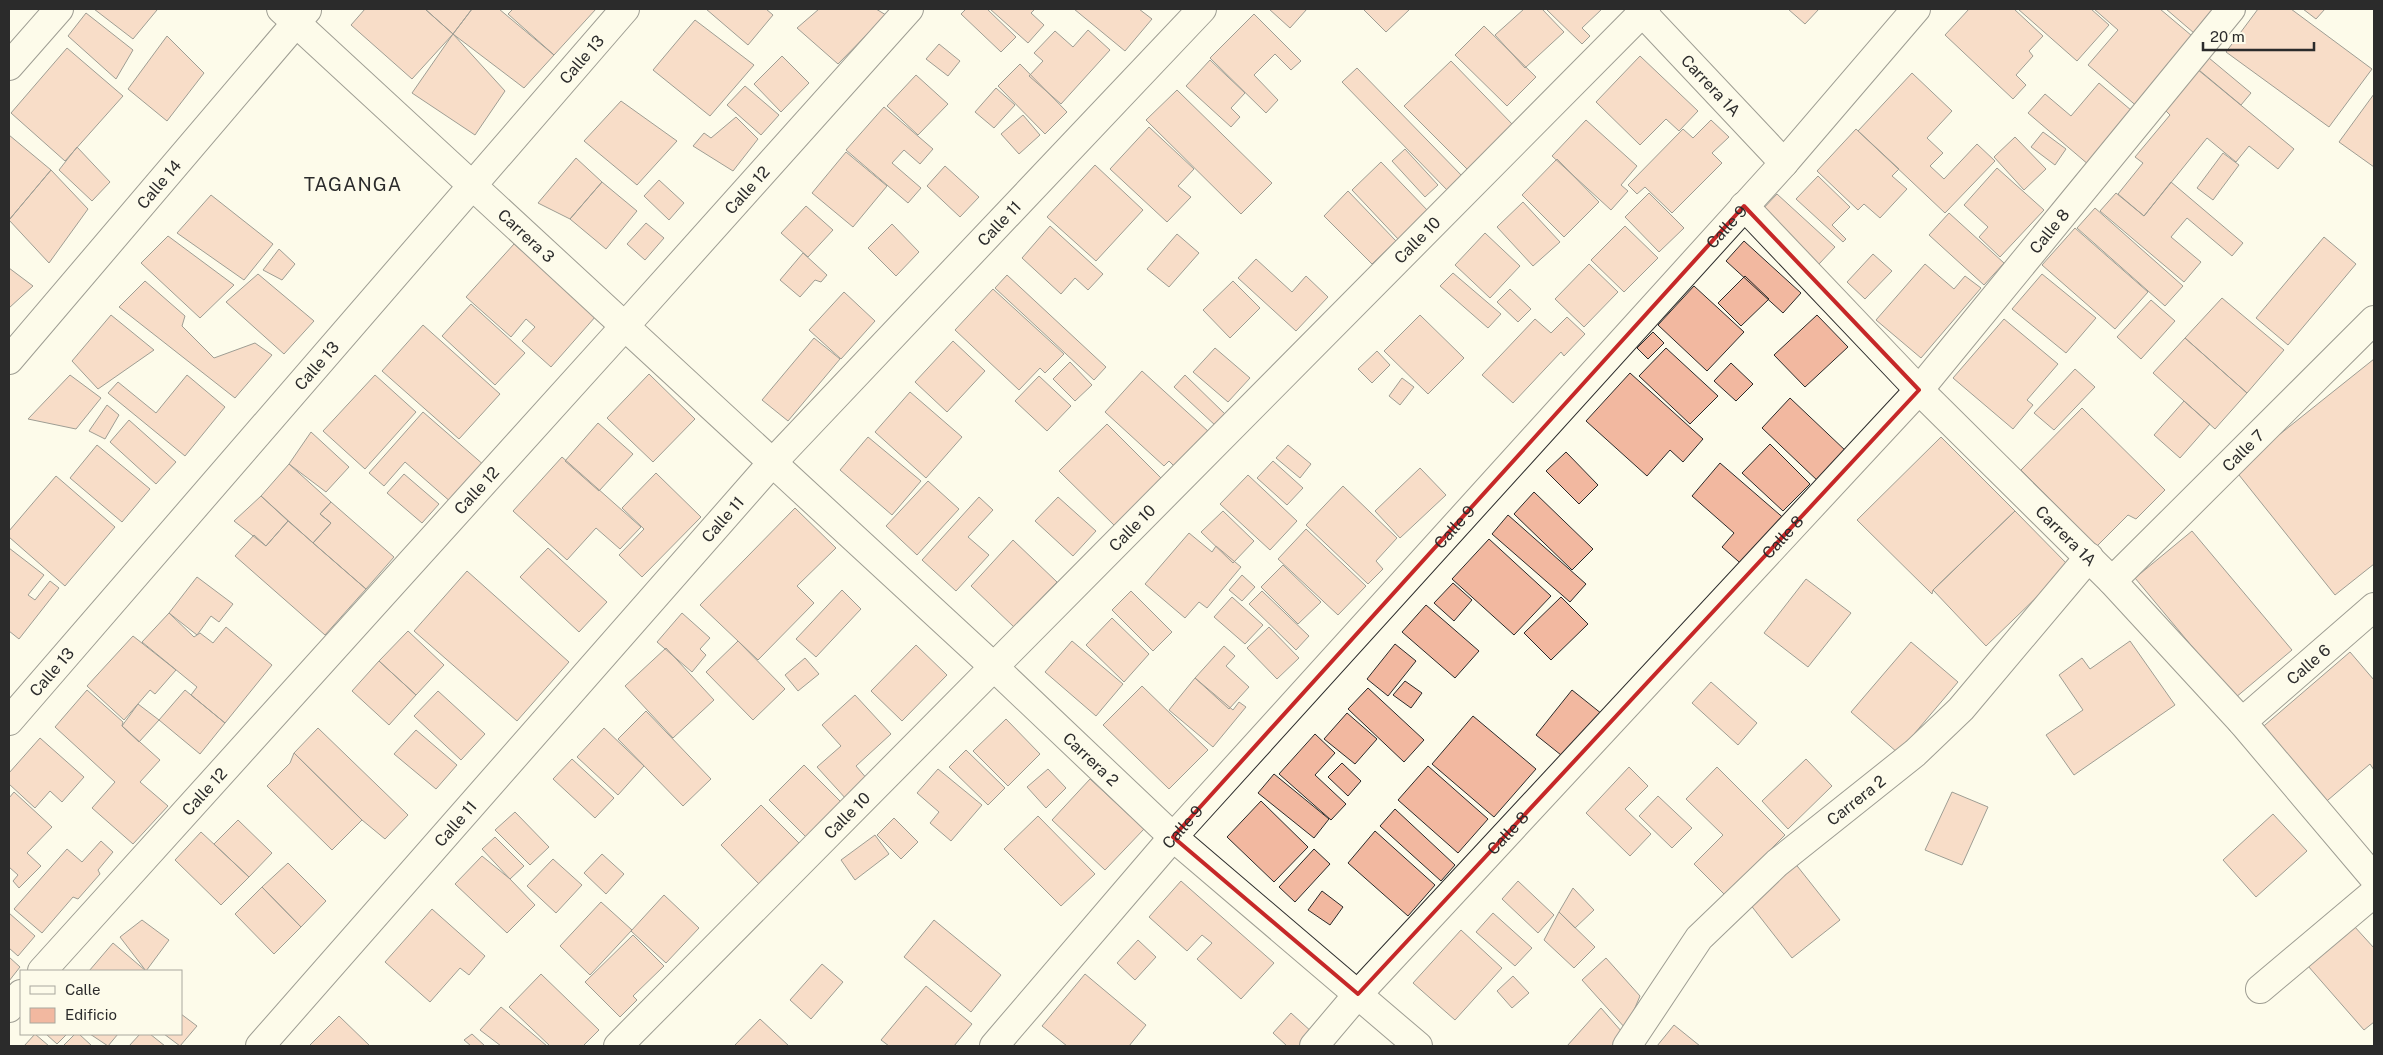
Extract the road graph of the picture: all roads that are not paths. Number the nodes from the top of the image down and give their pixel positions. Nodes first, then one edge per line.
1 (59, 9) edge
2 (625, 9) edge
3 (909, 9) edge
4 (1202, 9) edge
5 (1916, 9) edge
6 (2231, 9) edge
7 (1643, 10) edge
8 (295, 14) edge
9 (9, 66) edge
10 (1784, 163) junction
11 (472, 187) junction
12 (1744, 206) junction
13 (2374, 320) edge
14 (624, 327) junction
15 (9, 360) edge
16 (1919, 390) junction
17 (772, 464) junction
18 (2088, 556) junction
19 (2112, 581) junction
20 (2374, 607) edge
21 (994, 668) junction
22 (9, 722) edge
23 (2242, 722) junction
24 (1173, 837) junction
25 (2374, 878) edge
26 (2374, 894) edge
27 (43, 970) edge
28 (2260, 989) dead end
29 (1358, 994) junction
30 (20, 995) edge
31 (9, 1008) edge
32 (260, 1046) edge
33 (618, 1046) edge
34 (994, 1046) edge
35 (1314, 1046) edge
36 (1418, 1046) edge
37 (1627, 1046) edge

1 - 9 street
2 - 11 street, Calle 13
3 - 14 street, Calle 12
4 - 17 street, Calle 11
5 - 10 street, Calle 9
6 - 16 street, Calle 8
7 - 10 street, Carrera 1A
7 - 21 street, Calle 10
8 - 11 street, Carrera 3
8 - 15 street, Calle 14
10 - 12 street, Calle 9
11 - 14 street, Carrera 3
11 - 22 street, Calle 13
12 - 16 street, Carrera 1A
12 - 24 street, Calle 9
13 - 19 street, Calle 7
14 - 17 street, Carrera 3
14 - 27 street, Calle 12
16 - 18 street, Carrera 1A
16 - 29 street, Calle 8
17 - 21 street, Carrera 2
17 - 32 street, Calle 11
18 - 19 street, Carrera 1A
18 - 37 street, Carrera 2
19 - 23 street, Carrera 1A
20 - 23 street, Calle 6
21 - 24 street, Carrera 2
21 - 33 street, Calle 10
23 - 25 street, Carrera 1A
24 - 29 street, Carrera 2
24 - 34 street, Calle 9
26 - 28 street
29 - 35 street, Calle 8
29 - 36 street, Carrera 2
30 - 31 street

